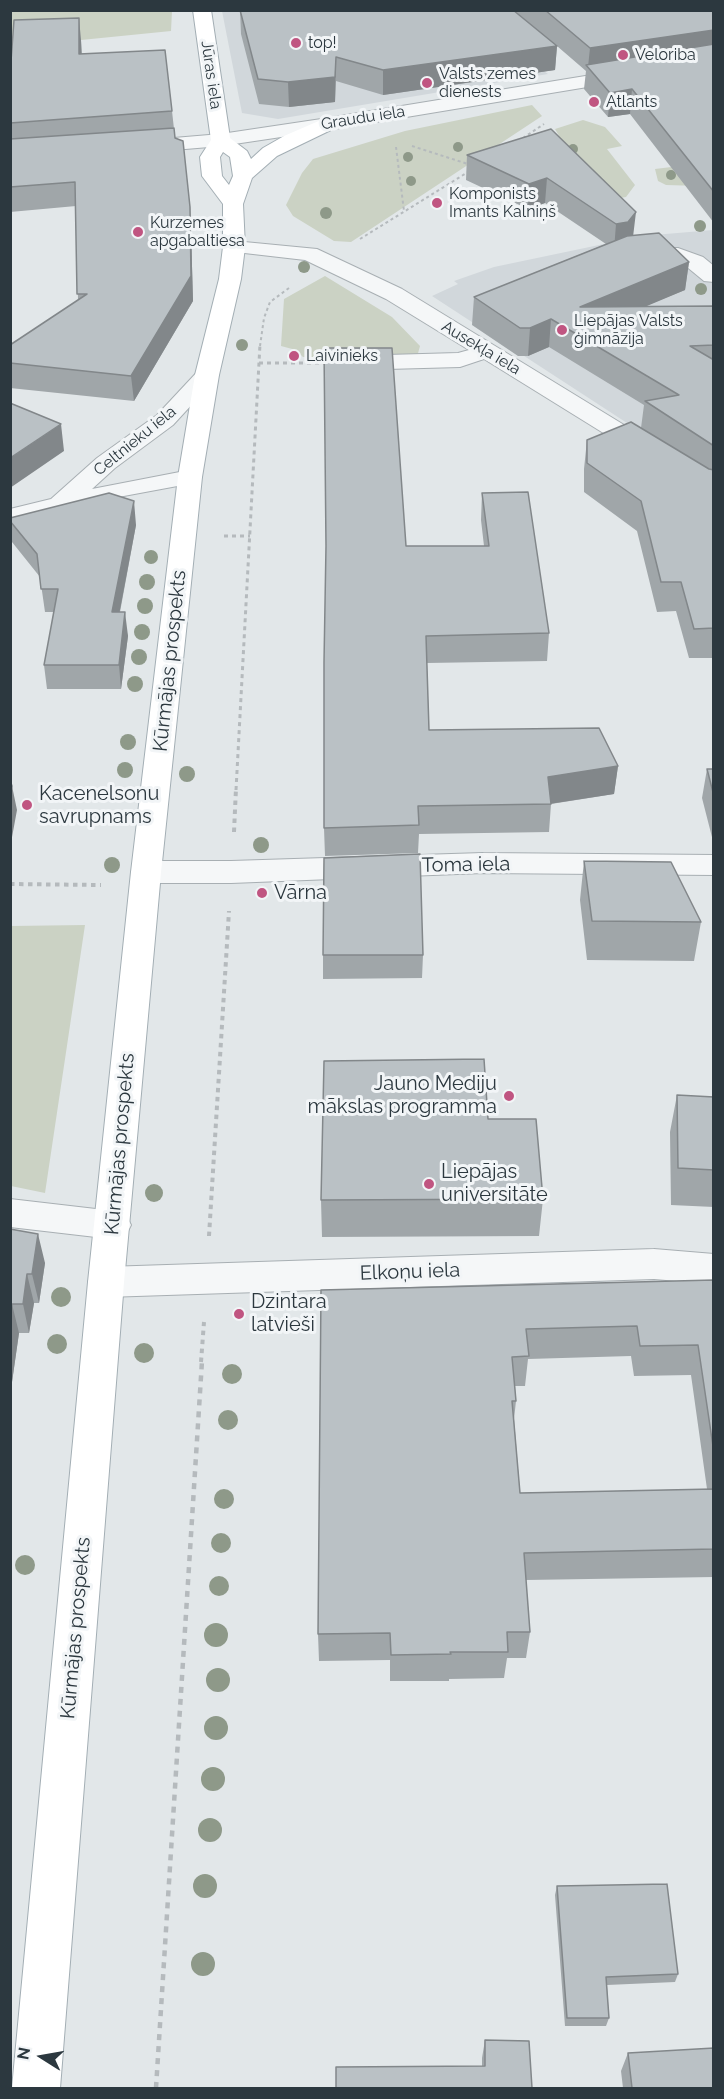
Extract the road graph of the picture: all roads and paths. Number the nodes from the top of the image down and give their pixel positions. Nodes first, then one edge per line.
1 (202, 10) edge
2 (714, 60) edge
3 (564, 65) dead end
4 (582, 80) junction
5 (328, 124) junction
6 (523, 138) edge
7 (221, 140) junction
8 (395, 141) dead end
9 (405, 144) dead end
10 (118, 148) edge
11 (243, 176) junction
12 (233, 204) junction
13 (404, 211) junction
14 (234, 247) junction
15 (619, 256) edge
16 (326, 261) junction
17 (712, 276) edge
18 (264, 318) dead end
19 (487, 351) junction
20 (387, 362) joint
21 (259, 363) junction
22 (207, 375) junction
23 (190, 477) junction
24 (714, 490) edge
25 (60, 504) junction
26 (10, 517) edge
27 (250, 536) dead end
28 (714, 865) edge
29 (146, 872) junction
30 (10, 885) edge
31 (102, 885) dead end
32 (10, 1213) edge
33 (113, 1225) junction
34 (714, 1269) edge
35 (106, 1282) junction
36 (36, 2088) edge

1 - 7 main road, Jūras iela
2 - 4 street, Graudu iela
3 - 4 street
4 - 5 street, Graudu iela
4 - 6 path
5 - 7 street, Graudu iela
5 - 11 main road, Kūrmājas prospekts
7 - 10 street, Graudu iela
7 - 11 main road
7 - 12 main road
8 - 13 path
9 - 13 path
11 - 12 main road, Kūrmājas prospekts
12 - 14 main road, Kūrmājas prospekts
13 - 16 path
14 - 16 street, Ausekļa iela
14 - 22 main road, Kūrmājas prospekts
15 - 17 street
16 - 19 street, Ausekļa iela
18 - 21 path
19 - 20 street
19 - 24 street, Ausekļa iela
20 - 21 path
21 - 27 path
22 - 23 main road, Kūrmājas prospekts
22 - 25 street, Celtnieku iela
23 - 25 street, Celtnieku iela
23 - 29 main road, Kūrmājas prospekts
25 - 26 street, Celtnieku iela
28 - 29 street, Toma iela
29 - 33 main road, Kūrmājas prospekts
30 - 31 path
32 - 33 street
33 - 35 main road, Kūrmājas prospekts
34 - 35 street, Elkoņu iela
35 - 36 main road, Kūrmājas prospekts

